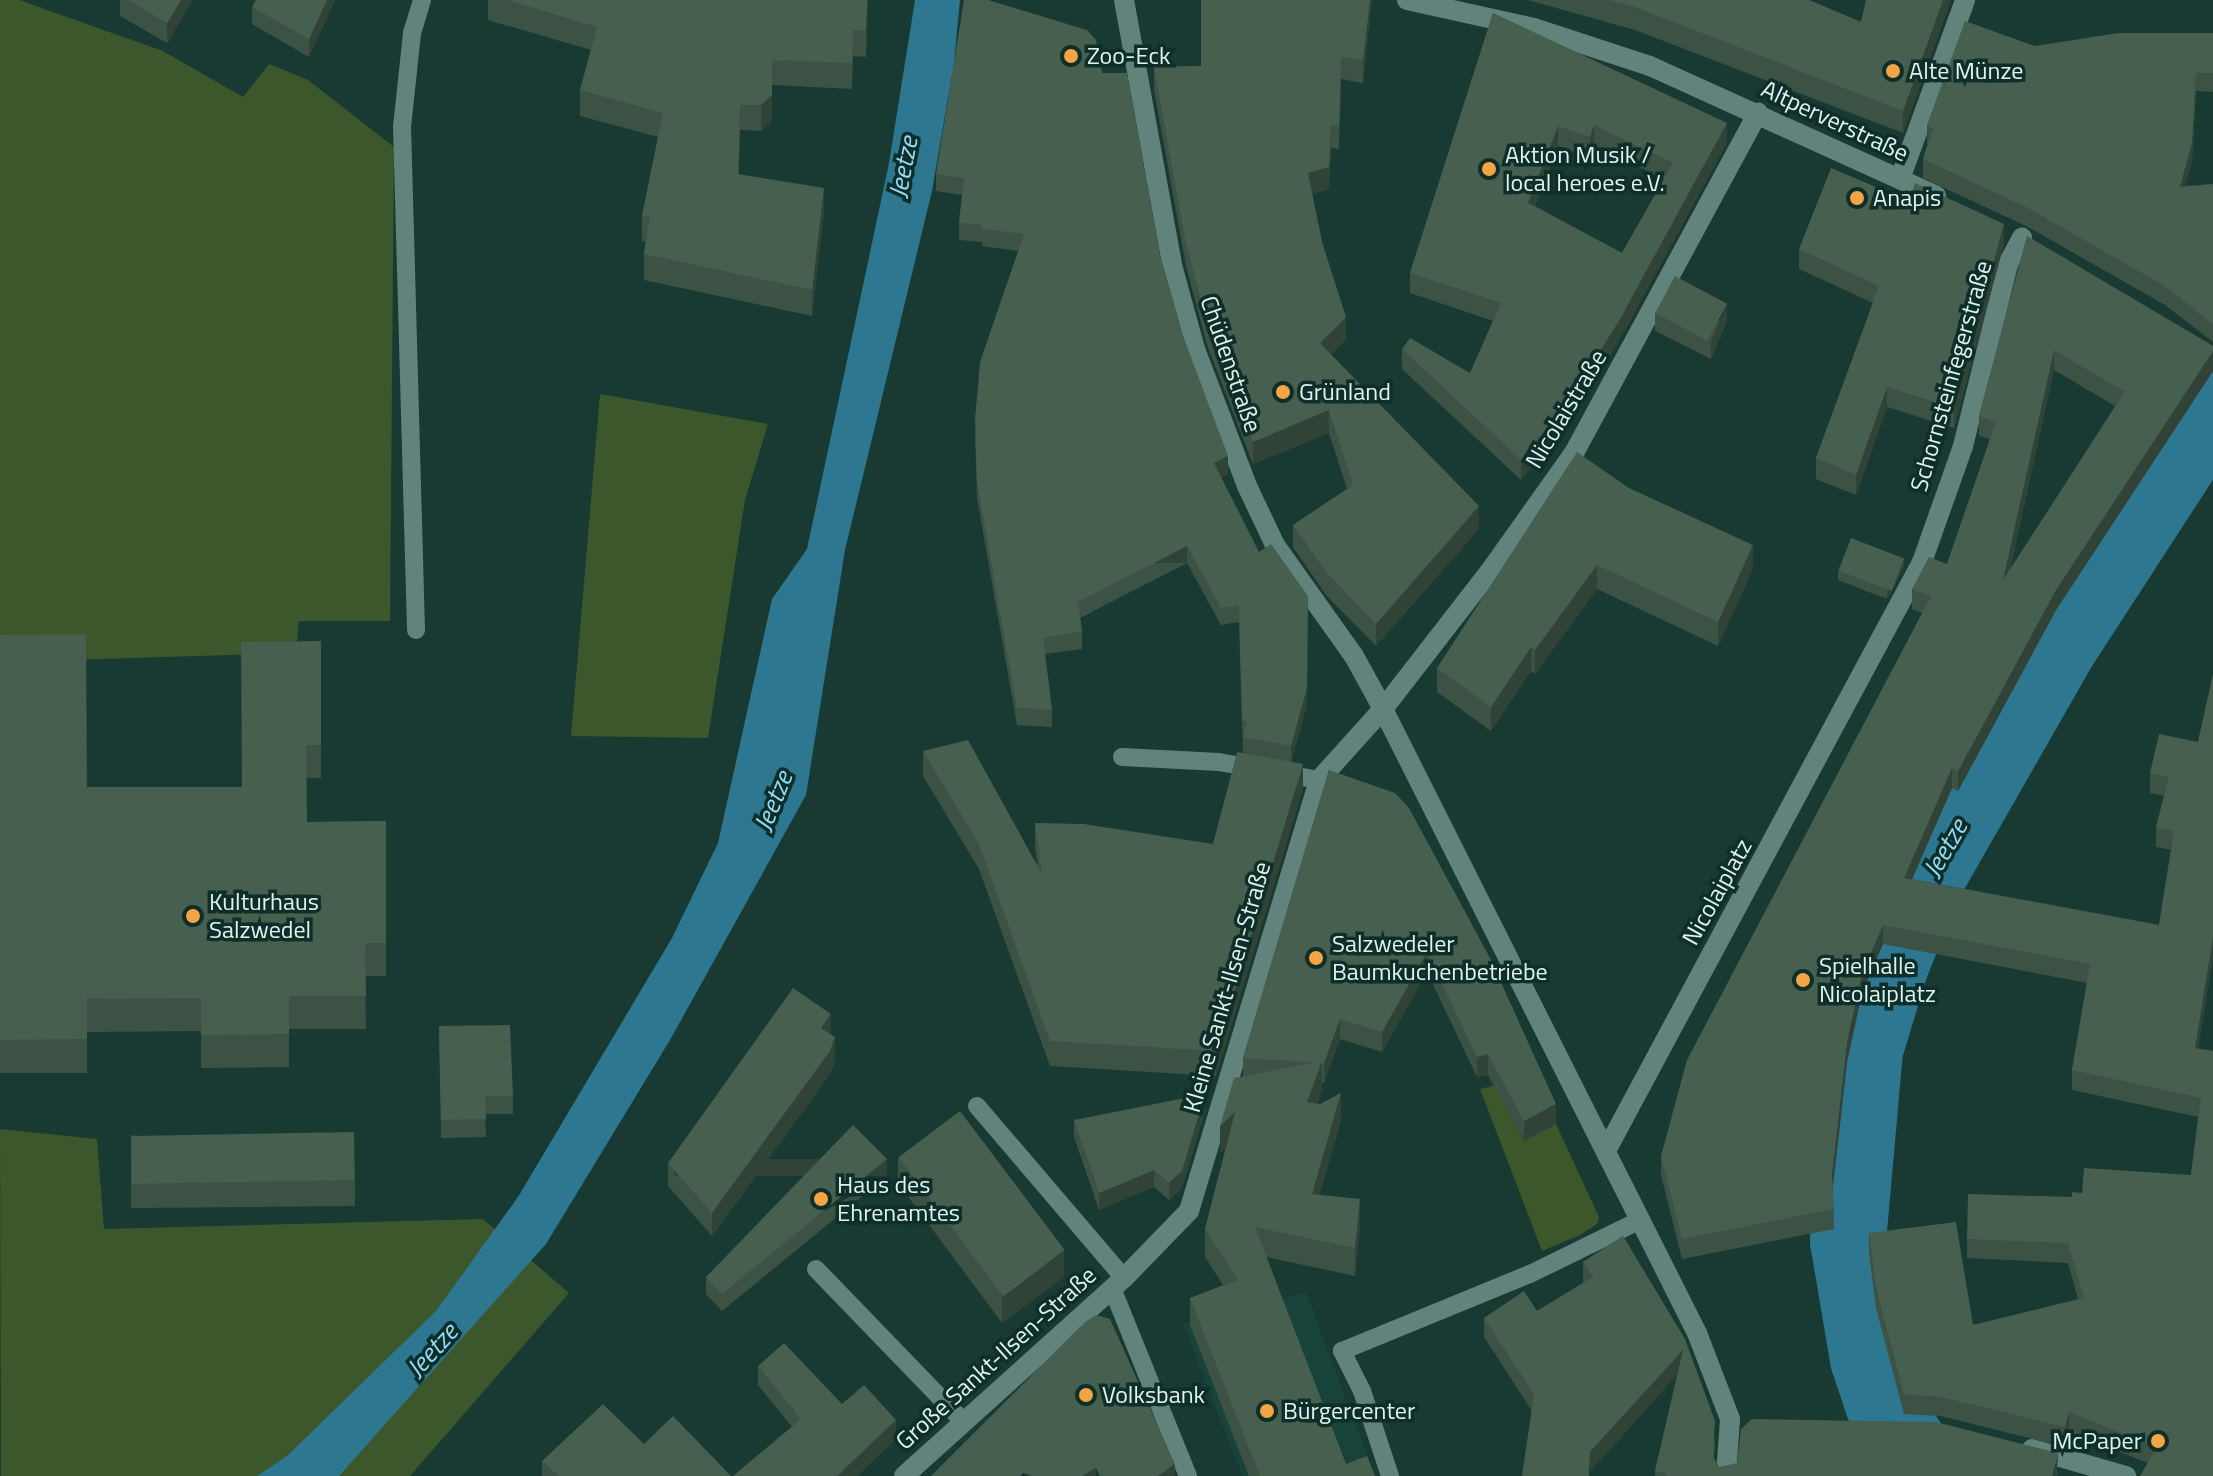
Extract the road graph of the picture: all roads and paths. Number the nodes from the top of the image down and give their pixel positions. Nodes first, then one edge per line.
1 (422, 0) edge
2 (1124, 0) edge
3 (1407, 0) edge
4 (1965, 0) edge
5 (1758, 113) junction
6 (1900, 179) junction
7 (1954, 205) edge
8 (2047, 252) edge
9 (416, 630) dead end
10 (1873, 660) joint
11 (1383, 709) junction
12 (1122, 757) dead end
13 (1319, 780) junction
14 (977, 1106) dead end
15 (1607, 1149) junction
16 (1640, 1220) junction
17 (816, 1269) dead end
18 (1118, 1283) junction
19 (962, 1420) junction
20 (2010, 1445) edge
21 (904, 1476) edge
22 (1188, 1476) edge
23 (1390, 1476) edge
24 (1726, 1476) edge
25 (2126, 1476) edge

1 - 9 lane
2 - 11 street, Chüdenstraße
3 - 5 street, Altperverstraße
4 - 6 street
5 - 6 street, Altperverstraße
5 - 11 street, Nicolaistraße
6 - 7 street, Altperverstraße
8 - 10 street, Schornsteinfegerstraße
10 - 15 street, Nicolaiplatz
11 - 13 street, Kleine Sankt-Ilsen-Straße
11 - 15 street
12 - 13 lane
13 - 18 street, Kleine Sankt-Ilsen-Straße
14 - 18 lane
15 - 16 street
16 - 23 lane
16 - 24 street
17 - 19 lane
18 - 19 street, Große Sankt-Ilsen-Straße
18 - 22 lane
19 - 21 street, Große Sankt-Ilsen-Straße
20 - 25 street

